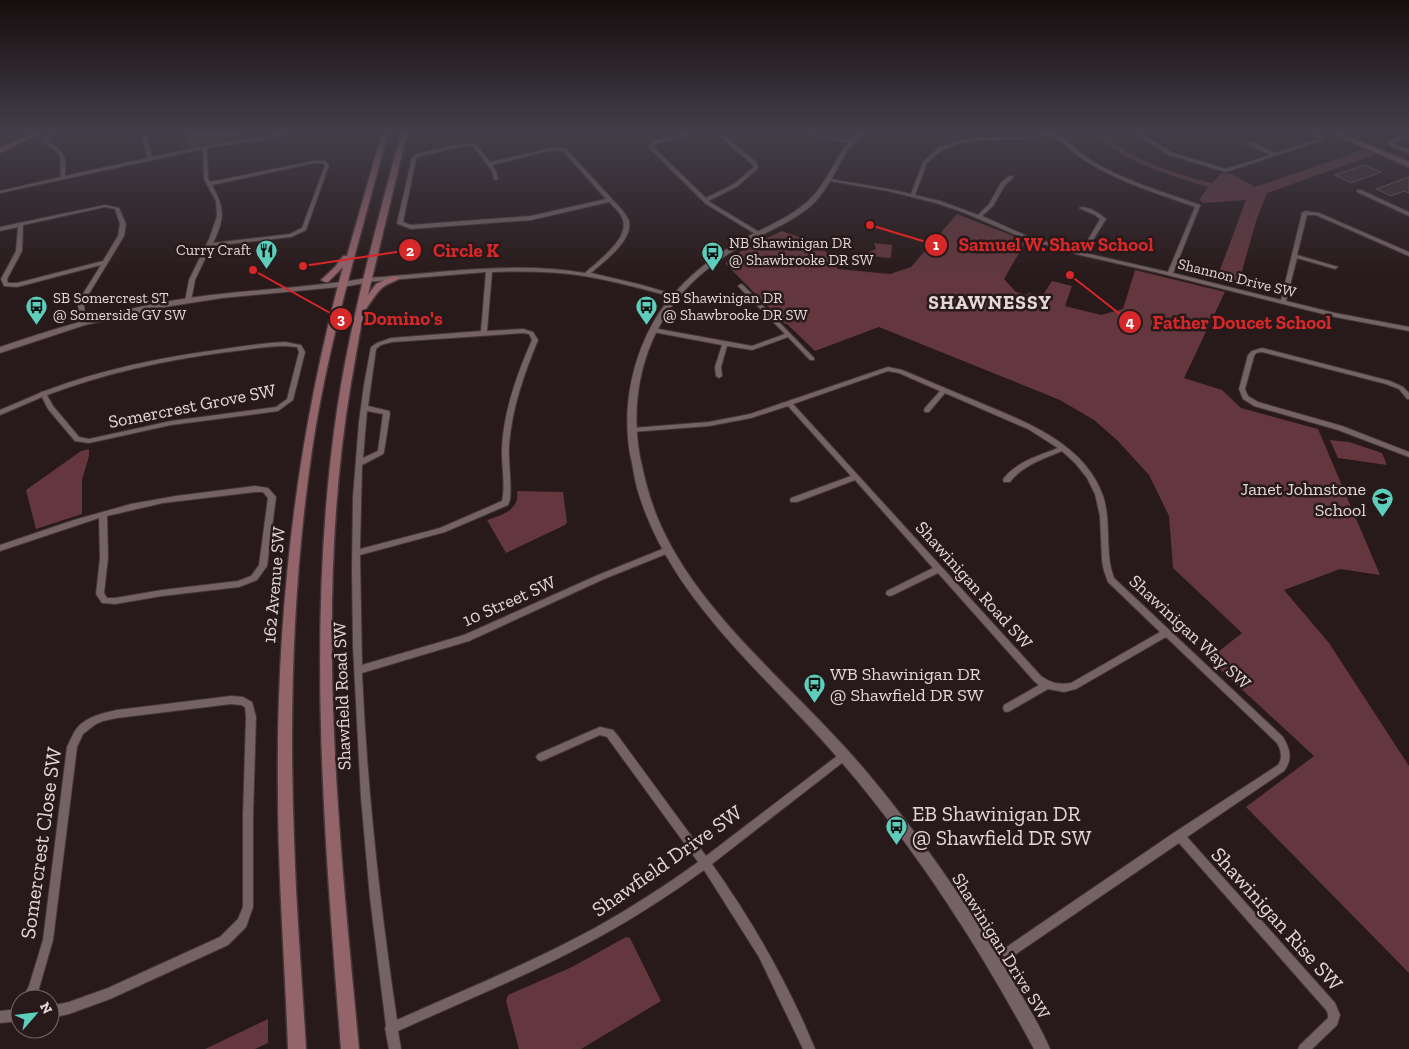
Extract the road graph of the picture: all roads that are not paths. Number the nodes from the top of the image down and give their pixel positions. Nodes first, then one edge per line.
1 (49, 182) edge
2 (218, 182) edge
3 (321, 182) edge
4 (371, 182) edge
5 (392, 182) edge
6 (409, 182) edge
7 (592, 182) edge
8 (687, 182) edge
9 (739, 182) edge
10 (828, 182) edge
11 (841, 182) edge
12 (918, 182) edge
13 (1006, 182) edge
14 (1135, 182) edge
15 (208, 184) joint
16 (1359, 191) dead end
17 (0, 192) edge
18 (913, 195) junction
19 (609, 200) junction
20 (706, 200) junction
21 (1081, 208) dead end
22 (1409, 214) edge
23 (978, 217) junction
24 (21, 224) junction
25 (0, 229) edge
26 (759, 234) junction
27 (209, 244) junction
28 (353, 246) junction
29 (1082, 254) junction
30 (1409, 254) edge
31 (1295, 256) junction
32 (106, 262) junction
33 (1335, 267) dead end
34 (489, 272) junction
35 (587, 274) junction
36 (1170, 274) junction
37 (396, 278) junction
38 (325, 280) junction
39 (367, 280) junction
40 (343, 282) junction
41 (741, 286) dead end
42 (677, 296) junction
43 (188, 298) junction
44 (1283, 302) junction
45 (360, 315) junction
46 (82, 320) junction
47 (1409, 329) edge
48 (653, 330) junction
49 (484, 333) junction
50 (789, 335) junction
51 (0, 344) edge
52 (726, 344) junction
53 (0, 350) edge
54 (812, 359) dead end
55 (720, 376) dead end
56 (944, 390) junction
57 (43, 393) junction
58 (1409, 396) edge
59 (790, 404) junction
60 (365, 408) junction
61 (927, 410) dead end
62 (0, 413) edge
63 (632, 430) junction
64 (1063, 448) junction
65 (1409, 455) edge
66 (360, 463) junction
67 (856, 477) junction
68 (1007, 480) dead end
69 (794, 500) dead end
70 (104, 514) junction
71 (0, 548) edge
72 (668, 550) junction
73 (356, 552) junction
74 (939, 570) junction
75 (890, 593) dead end
76 (1166, 633) junction
77 (358, 670) junction
78 (1047, 685) junction
79 (1007, 708) dead end
80 (844, 756) junction
81 (541, 757) dead end
82 (1179, 836) junction
83 (706, 863) junction
84 (993, 963) junction
85 (33, 989) edge
86 (60, 1010) edge
87 (391, 1028) junction
88 (297, 1049) edge
89 (350, 1049) edge
90 (394, 1049) edge
91 (809, 1049) edge
92 (1042, 1049) edge
93 (1304, 1049) edge

1 - 17 street
2 - 15 street
3 - 27 street
4 - 28 main road, 162 Avenue SW
5 - 39 main road
6 - 19 street
7 - 19 street
8 - 20 street
9 - 20 street
10 - 26 street, Shawinigan Drive SW
11 - 18 street, Shannon Drive SW
12 - 18 street
13 - 23 street
14 - 36 street
15 - 27 street
16 - 22 street
18 - 23 street, Shannon Drive SW
19 - 35 street
20 - 26 street
21 - 29 street
23 - 29 street, Shannon Drive SW
24 - 25 street
24 - 32 street
24 - 32 street
26 - 42 street, Shawinigan Drive SW
27 - 43 street
28 - 38 main road
28 - 40 main road, 162 Avenue SW
29 - 36 street, Shannon Drive SW
30 - 31 street
31 - 33 street
31 - 44 street
32 - 46 street
34 - 35 street
34 - 37 street
34 - 49 street
35 - 42 street
36 - 44 street, Shannon Drive SW
37 - 39 street
37 - 45 main road
38 - 40 street
38 - 43 street
39 - 40 street
39 - 45 main road
40 - 43 street
40 - 88 main road, 162 Avenue SW
41 - 50 street
42 - 48 street, Shawinigan Drive SW
43 - 46 street
44 - 47 street, Shannon Drive SW
45 - 89 main road
46 - 51 street
46 - 53 street
48 - 52 street
48 - 63 street, Shawinigan Drive SW
49 - 60 street, Shawfield Road SW
49 - 73 street
50 - 52 street
50 - 54 street
52 - 55 street
56 - 59 street, Shawinigan Way SW
56 - 61 street
56 - 64 street, Shawinigan Way SW
57 - 57 street, Somercrest Grove SW
57 - 62 street, Somercrest Grove SW
58 - 65 street
59 - 63 street, Shawinigan Way SW
59 - 67 street, Shawinigan Road SW
60 - 66 street, Shawfield Road SW
60 - 66 street
63 - 72 street, Shawinigan Drive SW
64 - 68 street
64 - 76 street, Shawinigan Way SW
66 - 73 street, Shawfield Road SW
67 - 69 street
67 - 74 street, Shawinigan Road SW
70 - 70 street
70 - 71 street
72 - 77 street, 10 Street SW
72 - 80 street, Shawinigan Drive SW
73 - 77 street, Shawfield Road SW
74 - 75 street
74 - 78 street, Shawinigan Road SW
76 - 78 street
76 - 82 street, Shawinigan Way SW
77 - 87 street, Shawfield Road SW
78 - 79 street
80 - 83 street, Shawfield Drive SW
80 - 84 street, Shawinigan Drive SW
81 - 83 street
82 - 84 street, Shawinigan Way SW
82 - 93 street, Shawinigan Rise SW
83 - 87 street, Shawfield Drive SW
83 - 91 street
84 - 92 street, Shawinigan Drive SW
85 - 86 street, Somercrest Close SW
87 - 90 street, Shawfield Road SW

